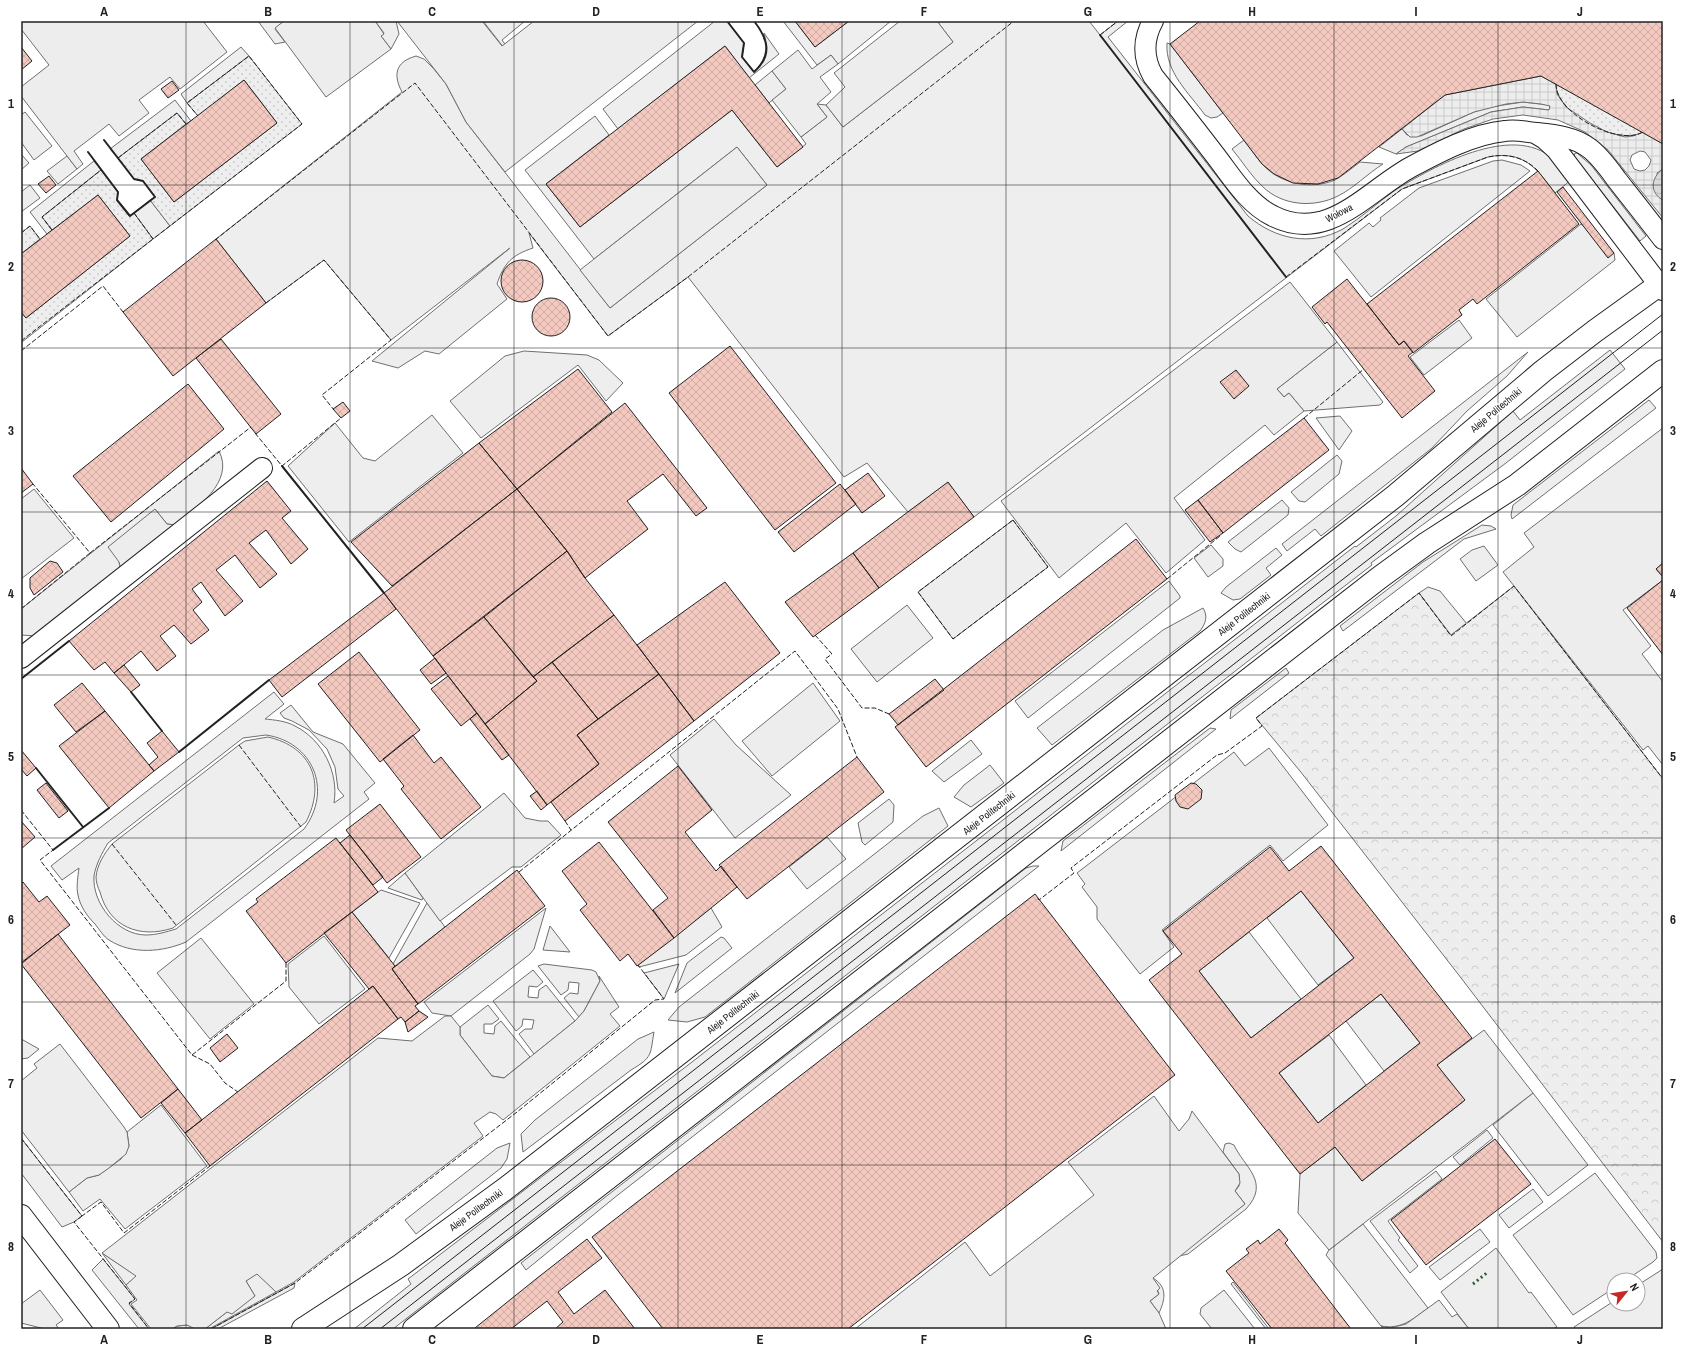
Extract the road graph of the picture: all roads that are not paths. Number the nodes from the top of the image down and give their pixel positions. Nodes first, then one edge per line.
1 (1153, 21) edge
2 (1535, 133) junction
3 (1663, 239) edge
4 (1662, 286) edge
5 (1663, 371) edge
6 (262, 468) dead end
7 (21, 658) edge
8 (21, 1216) edge
9 (108, 1329) edge
10 (303, 1329) edge
11 (414, 1329) edge

1 - 2 street, Wołowa
2 - 3 street, Wołowa
2 - 4 street
4 - 10 main road, Aleje Politechniki
5 - 11 main road
6 - 7 street
8 - 9 main road

